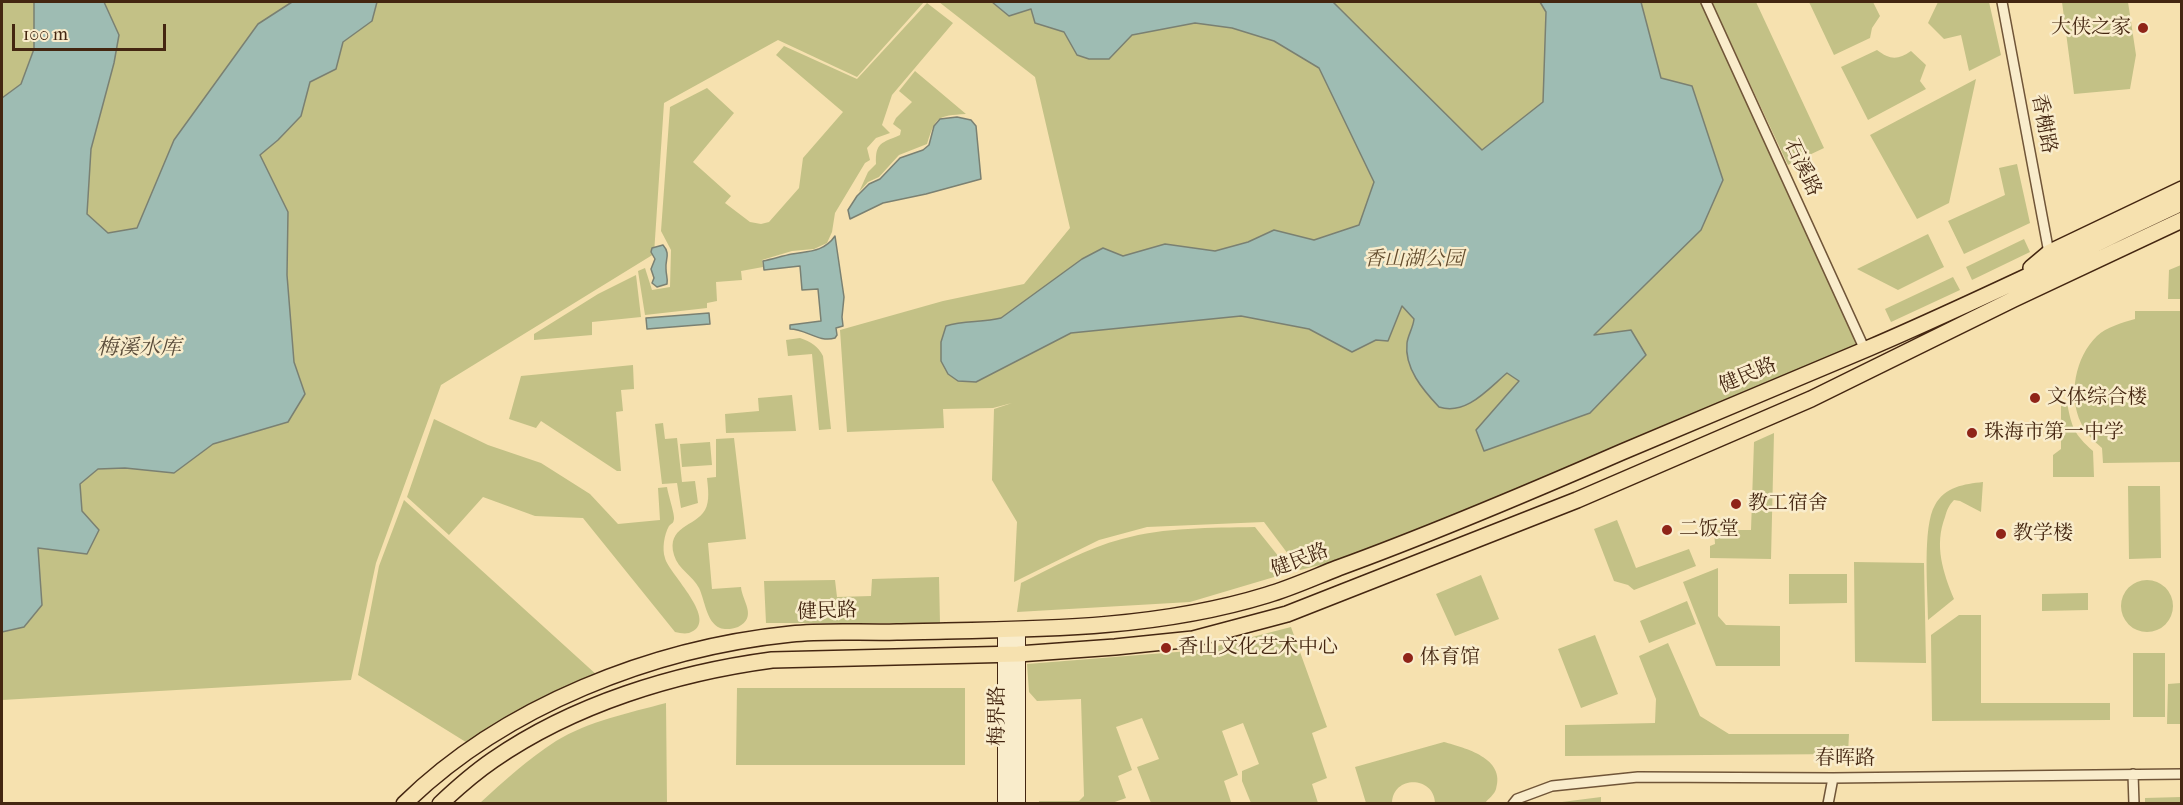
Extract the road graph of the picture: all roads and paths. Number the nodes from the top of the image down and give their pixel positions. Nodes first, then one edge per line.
1 (1706, 2) edge
2 (2002, 2) edge
3 (2181, 189) edge
4 (2181, 203) edge
5 (2181, 220) edge
6 (2181, 228) edge
7 (2049, 253) junction
8 (2015, 281) junction
9 (2014, 299) junction
10 (1865, 350) junction
11 (1012, 629) junction
12 (1011, 654) junction
13 (2133, 774) junction
14 (2181, 774) edge
15 (1833, 778) junction
16 (404, 804) edge
17 (440, 804) edge
18 (1005, 804) edge
19 (1018, 804) edge
20 (1513, 804) edge
21 (1828, 804) edge
22 (2134, 804) edge

1 - 10 street, 石溪路
2 - 7 street, 香榭路
3 - 7 main road
4 - 8 main road, 健民路
5 - 9 main road
6 - 9 main road
7 - 8 main road
8 - 10 main road, 健民路
9 - 12 main road
10 - 11 main road, 健民路
11 - 12 main road
11 - 16 main road, 健民路
12 - 17 main road
12 - 18 main road
12 - 19 main road, 梅界路
13 - 14 street, 春晖路
13 - 15 street, 春晖路
13 - 22 street
15 - 20 street, 春晖路
15 - 21 street

